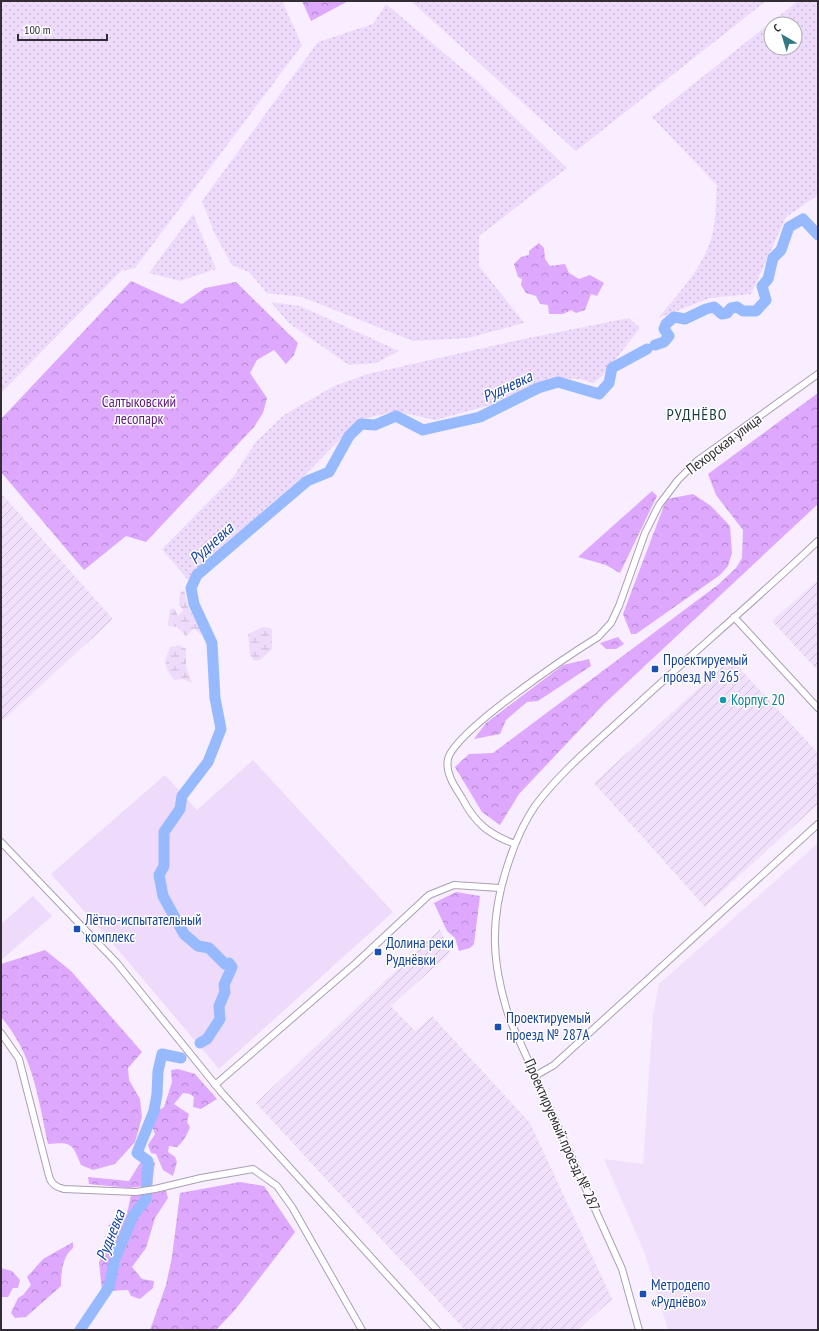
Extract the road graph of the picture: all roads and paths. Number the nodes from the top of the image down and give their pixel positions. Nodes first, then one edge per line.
1 (818, 374) edge
2 (818, 541) edge
3 (734, 616) junction
4 (818, 708) edge
5 (818, 824) edge
6 (1, 842) edge
7 (515, 844) junction
8 (500, 888) junction
9 (1, 1033) edge
10 (535, 1076) junction
11 (215, 1084) junction
12 (362, 1330) edge
13 (437, 1330) edge
14 (639, 1330) edge

1 - 7 street, Пехорская улица
2 - 3 street, Проектируемый проезд № 287
3 - 4 street
3 - 7 street, Проектируемый проезд № 287
5 - 10 street
6 - 11 street
7 - 8 street, Проектируемый проезд № 287
8 - 10 street, Проектируемый проезд № 287
8 - 11 street
9 - 12 street
10 - 14 street, Проектируемый проезд № 287
11 - 13 street

